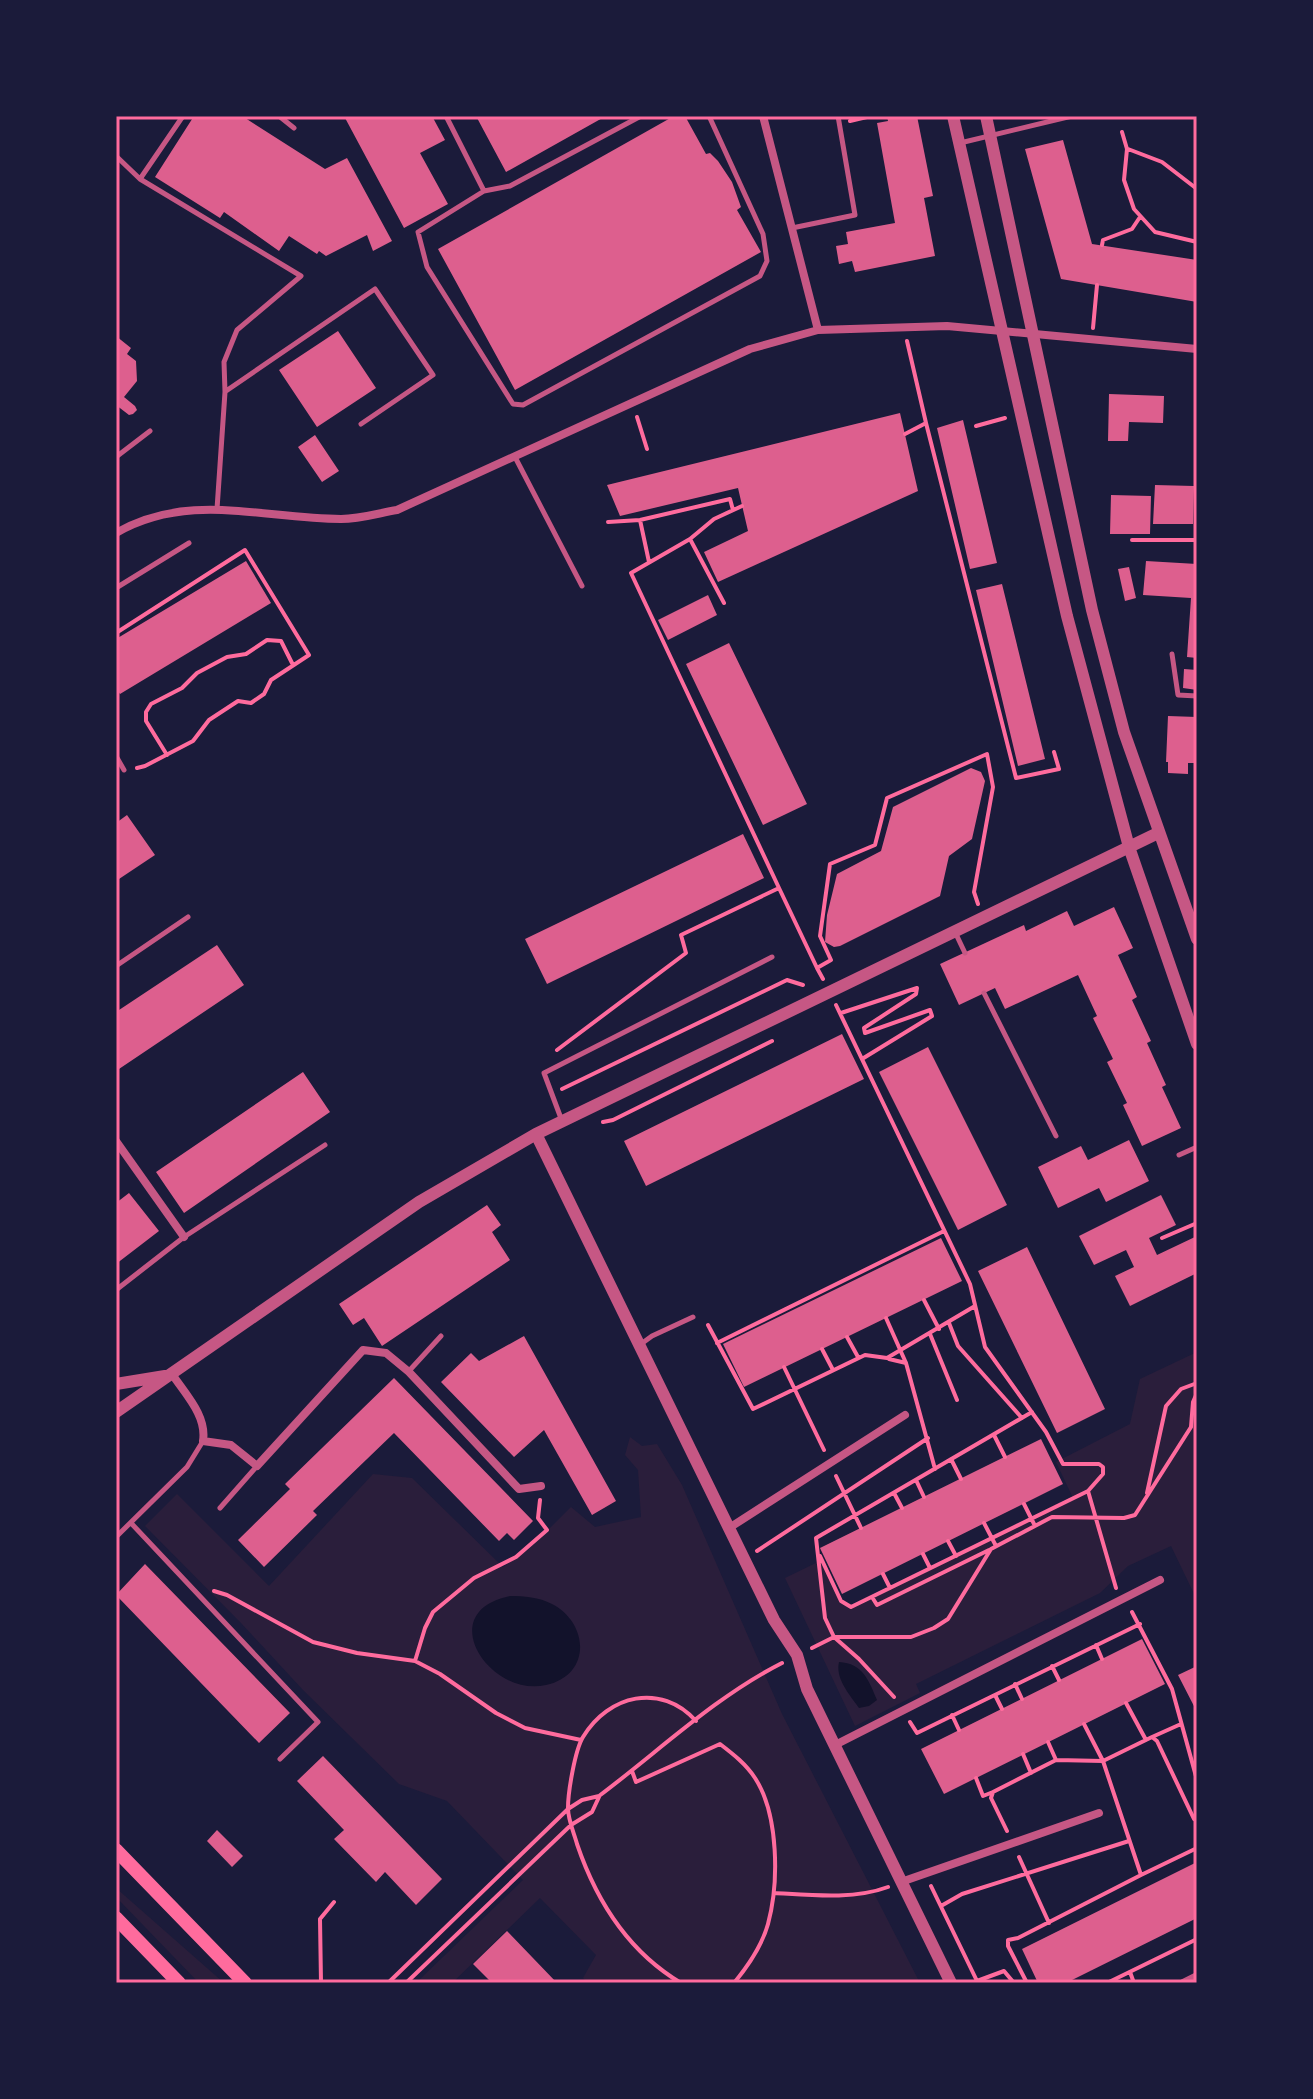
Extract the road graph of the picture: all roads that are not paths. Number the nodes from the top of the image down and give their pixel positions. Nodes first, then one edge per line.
1 (183, 116) edge
2 (279, 116) edge
3 (446, 116) edge
4 (641, 116) edge
5 (709, 116) edge
6 (763, 116) edge
7 (953, 116) edge
8 (986, 116) edge
9 (1072, 116) edge
10 (838, 119) edge
11 (294, 128) dead end
12 (992, 137) junction
13 (959, 143) junction
14 (116, 156) edge
15 (140, 179) junction
16 (484, 191) junction
17 (792, 228) junction
18 (1001, 329) junction
19 (818, 330) junction
20 (1033, 332) junction
21 (1197, 349) edge
22 (225, 392) junction
23 (361, 424) dead end
24 (150, 431) dead end
25 (515, 456) junction
26 (116, 457) edge
27 (217, 509) junction
28 (116, 533) edge
29 (189, 543) dead end
30 (582, 586) dead end
31 (116, 588) edge
32 (1172, 654) dead end
33 (1197, 696) edge
34 (116, 756) edge
35 (124, 770) road end
36 (1158, 833) junction
37 (1129, 847) junction
38 (188, 917) dead end
39 (954, 931) junction
40 (1197, 939) edge
41 (965, 953) dead end
42 (772, 957) dead end
43 (116, 966) edge
44 (984, 993) dead end
45 (1197, 1044) edge
46 (563, 1121) junction
47 (536, 1134) junction
48 (1056, 1136) dead end
49 (116, 1141) edge
50 (325, 1145) dead end
51 (1197, 1147) edge
52 (1179, 1155) dead end
53 (184, 1237) junction
54 (116, 1290) edge
55 (693, 1317) dead end
56 (441, 1336) dead end
57 (641, 1345) junction
58 (409, 1372) junction
59 (172, 1374) junction
60 (116, 1384) edge
61 (116, 1412) edge
62 (905, 1415) dead end
63 (203, 1441) junction
64 (257, 1466) junction
65 (541, 1486) road end
66 (220, 1508) dead end
67 (131, 1523) junction
68 (729, 1528) junction
69 (116, 1537) edge
70 (1160, 1580) dead end
71 (835, 1745) junction
72 (280, 1759) dead end
73 (1099, 1813) dead end
74 (116, 1850) edge
75 (901, 1882) junction
76 (116, 1918) edge
77 (1197, 1976) edge
78 (179, 1983) edge
79 (245, 1983) edge
80 (951, 1983) edge
81 (1183, 1983) edge

1 - 15 lane
2 - 11 lane
3 - 16 lane
4 - 16 lane
5 - 16 lane
6 - 17 street
7 - 13 street
8 - 12 street
9 - 12 lane
10 - 17 lane
12 - 13 lane
12 - 20 street
13 - 18 street
14 - 15 lane
15 - 22 lane
17 - 19 street
18 - 19 street
18 - 20 street
18 - 37 street
19 - 25 street
20 - 21 street
20 - 36 street
22 - 23 lane
22 - 27 lane
24 - 26 lane
25 - 27 street
25 - 30 lane
27 - 28 street
29 - 31 lane
32 - 33 lane
34 - 35 lane
36 - 37 street
36 - 40 street
37 - 39 street
37 - 45 street
38 - 43 lane
39 - 41 lane
39 - 46 street
42 - 46 lane
44 - 48 lane
46 - 47 street
47 - 57 street
47 - 59 street
49 - 53 street
50 - 53 lane
51 - 52 lane
53 - 54 lane
55 - 57 lane
56 - 58 lane
57 - 68 street
58 - 64 street
58 - 65 street
59 - 60 street
59 - 61 street
59 - 63 street
62 - 68 street
63 - 64 street
63 - 67 lane
64 - 66 lane
67 - 69 lane
67 - 72 lane
68 - 71 street
70 - 71 street
71 - 75 street
73 - 75 street
74 - 79 main road
75 - 80 street
76 - 78 main road
77 - 81 street

